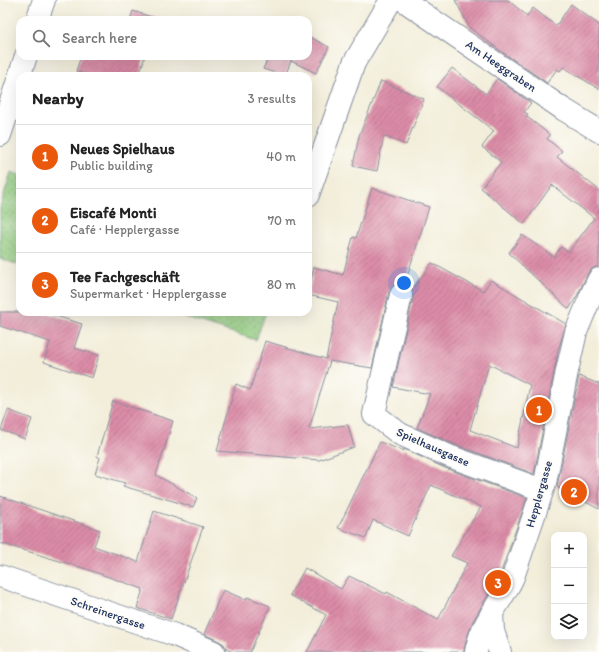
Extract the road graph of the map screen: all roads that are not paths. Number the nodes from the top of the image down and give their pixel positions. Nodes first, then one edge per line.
1 (44, 0) edge
2 (391, 0) edge
3 (403, 0) edge
4 (38, 16) edge
5 (25, 60) edge
6 (21, 72) edge
7 (16, 86) edge
8 (599, 131) edge
9 (0, 135) edge
10 (312, 184) edge
11 (599, 280) edge
12 (400, 296) dead end
13 (542, 490) junction
14 (0, 576) edge
15 (492, 613) junction
16 (214, 652) edge
17 (476, 652) edge
18 (500, 652) edge

1 - 4 street
2 - 10 street
3 - 8 street, Am Heeggraben
5 - 6 street
7 - 9 street
11 - 13 street, Hepplergasse
12 - 13 street, Spielhausgasse
13 - 15 street, Hepplergasse
14 - 16 street, Schreinergasse
15 - 17 street, Hepplergasse
15 - 18 street

